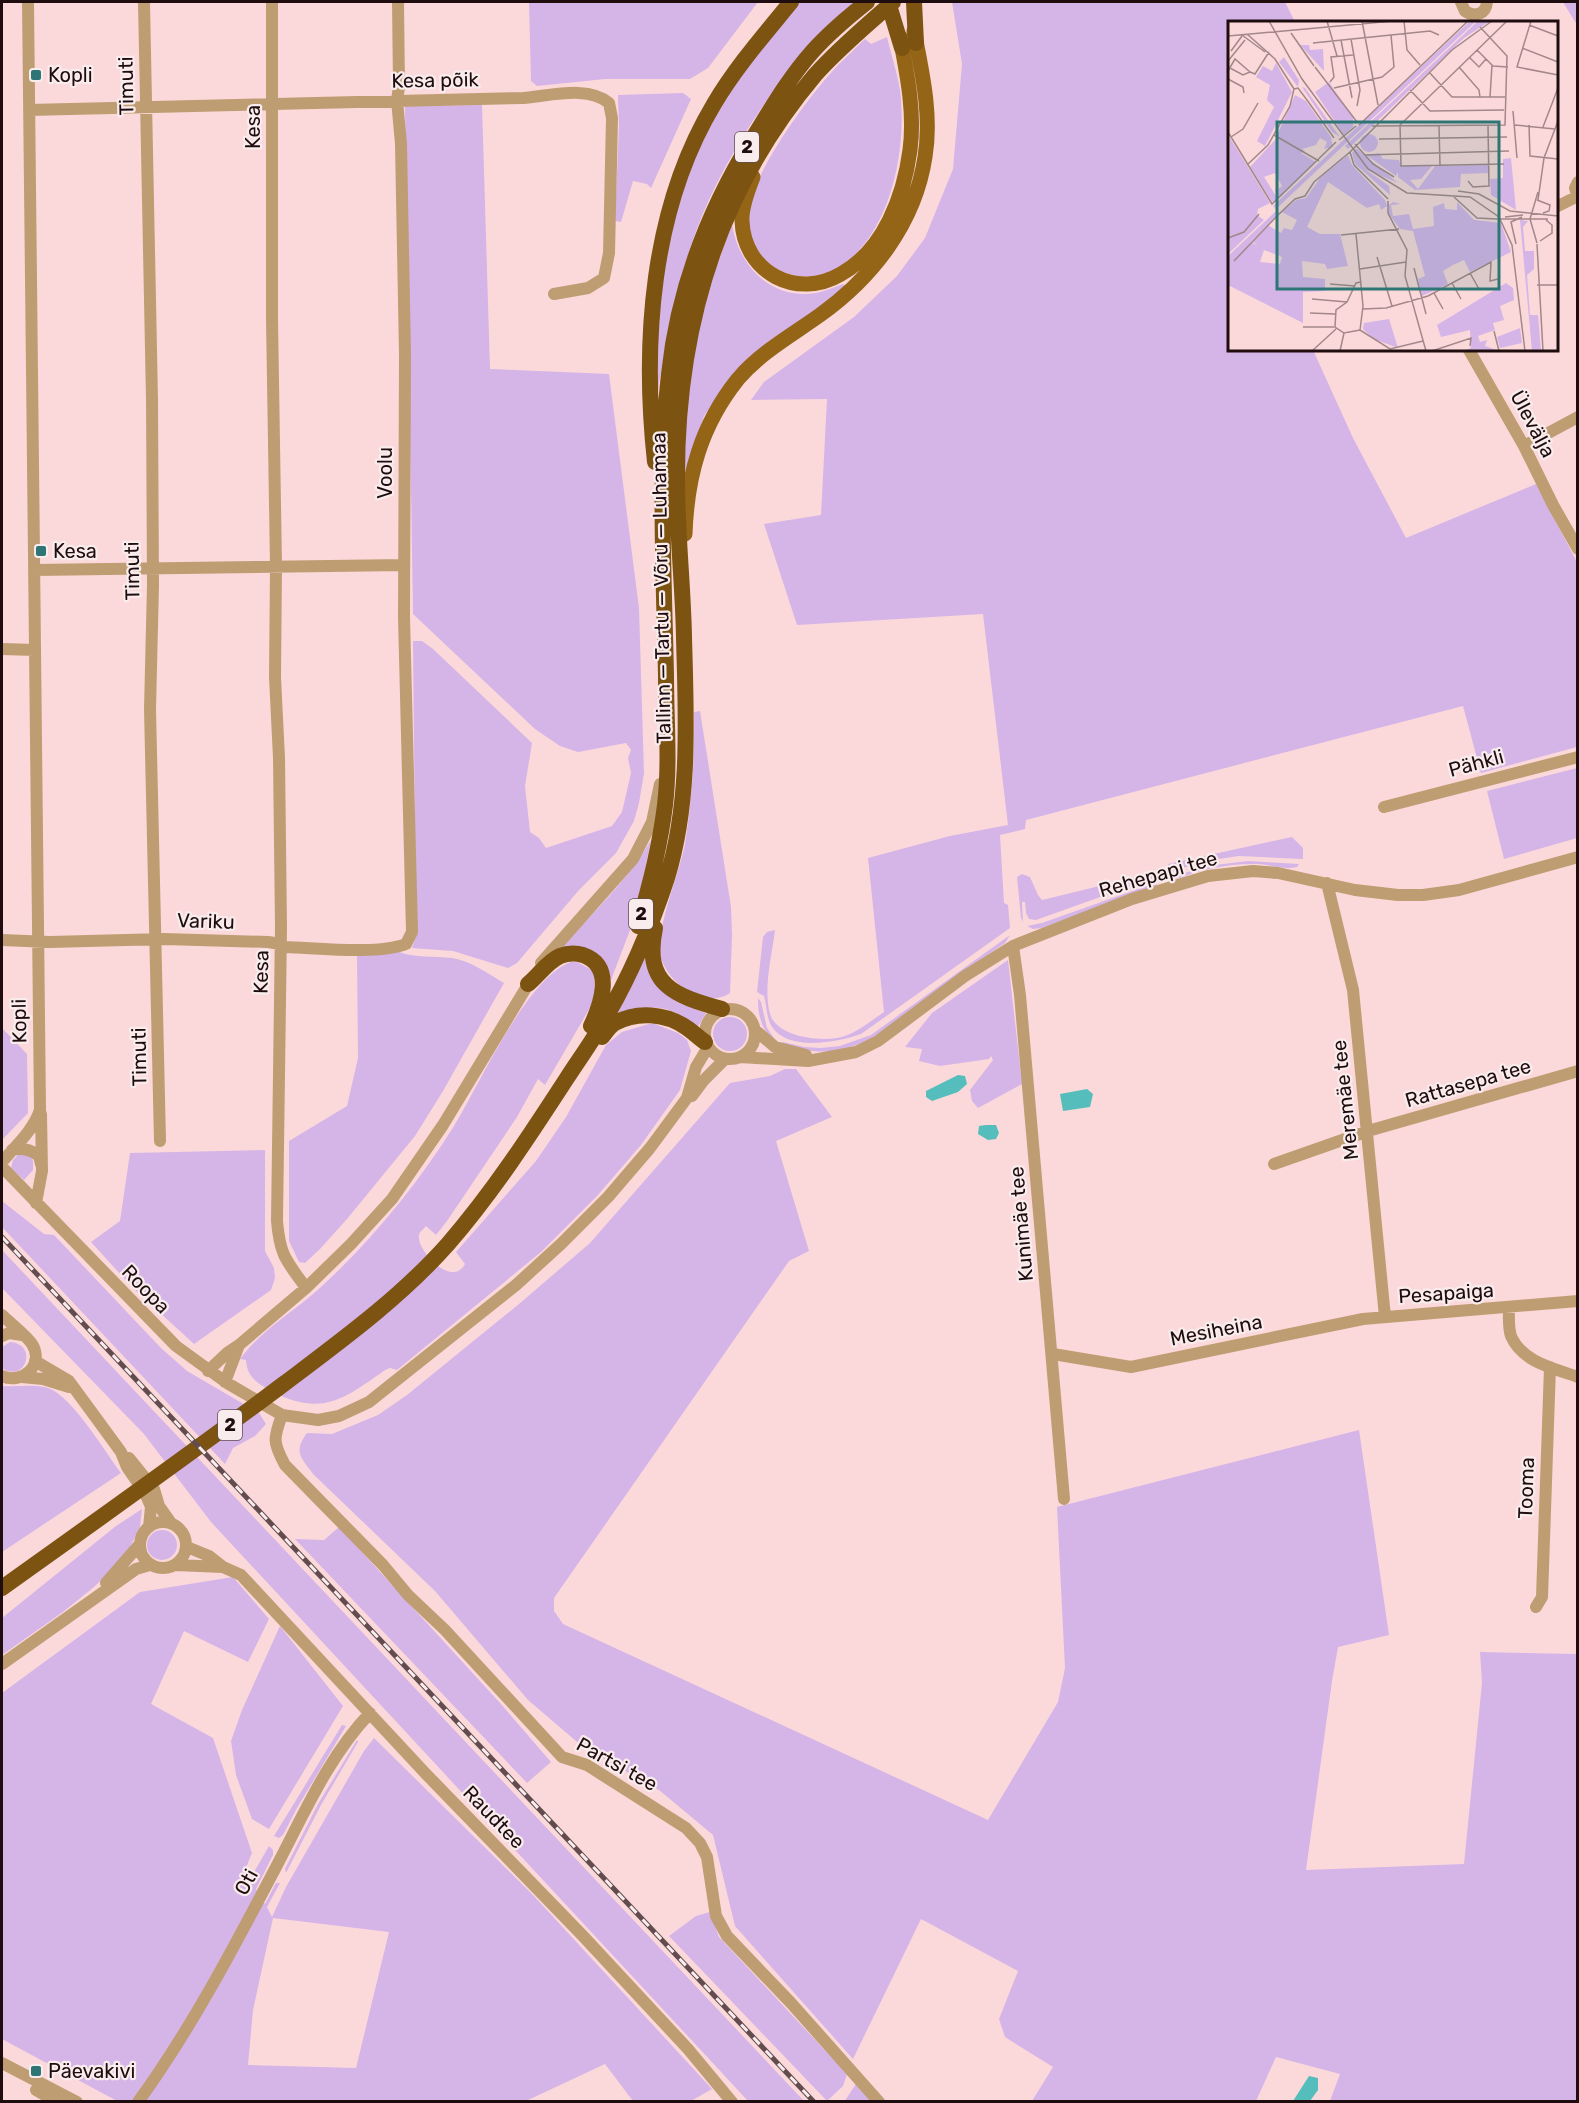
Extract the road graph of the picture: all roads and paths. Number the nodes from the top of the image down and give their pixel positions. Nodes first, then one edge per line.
1 (28, 2) edge
2 (144, 2) edge
3 (272, 2) edge
4 (398, 2) edge
5 (790, 2) edge
6 (888, 2) edge
7 (893, 2) edge
8 (908, 2) edge
9 (914, 2) edge
10 (1461, 2) edge
11 (863, 4) edge
12 (1485, 12) edge
13 (909, 45) junction
14 (397, 100) junction
15 (272, 104) junction
16 (146, 107) junction
17 (29, 110) junction
18 (774, 131) junction
19 (1578, 182) edge
20 (1577, 197) edge
21 (1558, 206) edge
22 (554, 294) dead end
23 (1470, 351) edge
24 (1578, 417) edge
25 (1524, 446) junction
26 (663, 538) junction
27 (1578, 549) edge
28 (404, 565) junction
29 (276, 566) junction
30 (151, 568) junction
31 (34, 570) junction
32 (683, 618) junction
33 (2, 649) edge
34 (35, 650) junction
35 (667, 744) junction
36 (1578, 757) edge
37 (1384, 807) dead end
38 (1578, 857) edge
39 (667, 877) junction
40 (1327, 883) junction
41 (156, 939) junction
42 (2, 940) edge
43 (38, 942) junction
44 (281, 944) junction
45 (406, 944) joint
46 (1013, 946) junction
47 (528, 984) junction
48 (722, 1010) junction
49 (755, 1030) junction
50 (707, 1045) junction
51 (740, 1057) junction
52 (725, 1059) junction
53 (819, 1059) junction
54 (571, 1071) junction
55 (1578, 1071) edge
56 (687, 1098) junction
57 (40, 1110) junction
58 (1368, 1131) junction
59 (160, 1141) dead end
60 (12, 1150) junction
61 (2, 1162) edge
62 (1274, 1164) dead end
63 (2, 1167) edge
64 (42, 1171) junction
65 (36, 1203) junction
66 (306, 1288) junction
67 (1578, 1301) edge
68 (1509, 1308) junction
69 (2, 1315) edge
70 (1386, 1317) junction
71 (22, 1335) junction
72 (2, 1336) edge
73 (239, 1345) junction
74 (1053, 1354) junction
75 (35, 1360) junction
76 (1550, 1368) junction
77 (208, 1371) junction
78 (2, 1377) edge
79 (22, 1377) junction
80 (1578, 1377) edge
81 (225, 1382) junction
82 (73, 1388) junction
83 (282, 1416) junction
84 (121, 1452) junction
85 (1064, 1499) dead end
86 (171, 1523) junction
87 (149, 1527) junction
88 (140, 1544) junction
89 (187, 1547) junction
90 (150, 1565) junction
91 (175, 1565) junction
92 (223, 1567) junction
93 (2, 1588) edge
94 (87, 1603) junction
95 (1536, 1607) dead end
96 (2, 1664) edge
97 (370, 1713) junction
98 (2, 2063) edge
99 (2, 2070) edge
100 (159, 2073) junction
101 (57, 2102) edge
102 (77, 2102) edge
103 (138, 2102) edge
104 (147, 2102) edge
105 (732, 2102) edge
106 (879, 2102) edge

1 - 17 street, Kopli
2 - 16 street, Timuti
3 - 15 street, Kesa
4 - 14 street, Voolu
5 - 26 highway
6 - 13 highway
7 - 13 main road
7 - 18 highway, Tallinn — Tartu — Võru — Luhamaa / 2
8 - 13 main road
9 - 13 highway
10 - 12 street
11 - 26 highway, Tallinn — Tartu — Võru — Luhamaa / 2
13 - 18 main road
13 - 32 main road
14 - 15 street, Kesa põik
14 - 22 street, Kesa põik
14 - 28 street, Voolu
15 - 16 street, Kesa põik
15 - 29 street, Kesa
16 - 17 street, Kesa põik
16 - 30 street, Timuti
17 - 31 street, Kopli
18 - 32 highway, Tallinn — Tartu — Võru — Luhamaa / 2
19 - 20 street
20 - 21 street
23 - 25 street, Ülevälja
24 - 25 street
25 - 27 street, Ülevälja
26 - 35 highway, Tallinn — Tartu — Võru — Luhamaa / 2
28 - 29 street
28 - 45 street, Voolu
29 - 30 street
29 - 44 street, Kesa
30 - 31 street
30 - 41 street, Timuti
31 - 34 street, Kopli
32 - 39 highway, Tallinn — Tartu — Võru — Luhamaa / 2
33 - 34 street
34 - 43 street, Kopli
35 - 47 street
35 - 54 highway, Tallinn — Tartu — Võru — Luhamaa / 2
36 - 37 street, Pähkli
38 - 40 street, Rehepapi tee
39 - 48 highway
39 - 54 highway, Tallinn — Tartu — Võru — Luhamaa / 2
40 - 46 street, Rehepapi tee
40 - 58 street, Meremäe tee
41 - 43 street, Variku
41 - 44 street, Variku
41 - 59 street, Timuti
42 - 43 street, Variku
43 - 57 street, Kopli
44 - 45 street, Variku
44 - 66 street, Kesa
46 - 53 street, Rehepapi tee
46 - 74 street, Kunimäe tee
47 - 54 highway
47 - 66 street
48 - 49 street
48 - 50 street
49 - 51 street
49 - 53 street, Rehepapi tee
50 - 52 street
50 - 54 highway
50 - 56 street
51 - 52 street
51 - 53 street, Rehepapi tee
52 - 56 street
54 - 93 highway, Tallinn — Tartu — Võru — Luhamaa / 2
55 - 58 street, Rattasepa tee
56 - 83 street
57 - 60 street
57 - 64 street, Kopli
58 - 62 street, Rattasepa tee
58 - 70 street, Meremäe tee
60 - 61 street
60 - 64 street
63 - 65 street, Roopa
64 - 65 street, Kopli
65 - 77 street, Roopa
66 - 73 street
67 - 68 street, Pesapaiga
68 - 70 street, Pesapaiga
68 - 76 street, Pesapaiga
69 - 71 street
70 - 74 street, Mesiheina
71 - 72 street
71 - 75 street
73 - 77 street
73 - 81 street
74 - 85 street, Kunimäe tee
75 - 79 street
75 - 82 street
76 - 80 street, Pesapaiga
76 - 95 street, Tooma
77 - 81 street, Roopa
78 - 79 street
79 - 82 street
81 - 83 street, Roopa
82 - 84 street
83 - 106 street, Partsi tee
84 - 86 street
84 - 87 street
86 - 87 street
86 - 89 street
87 - 88 street
88 - 90 street
88 - 94 street
89 - 91 street
89 - 92 street, Raudtee
90 - 91 street, Raudtee
90 - 94 street
91 - 92 street, Raudtee
92 - 97 street, Raudtee
94 - 96 street
97 - 100 street, Oti
97 - 105 street, Raudtee
98 - 102 street
99 - 101 street
100 - 103 street, Oti
100 - 104 street, Oti

